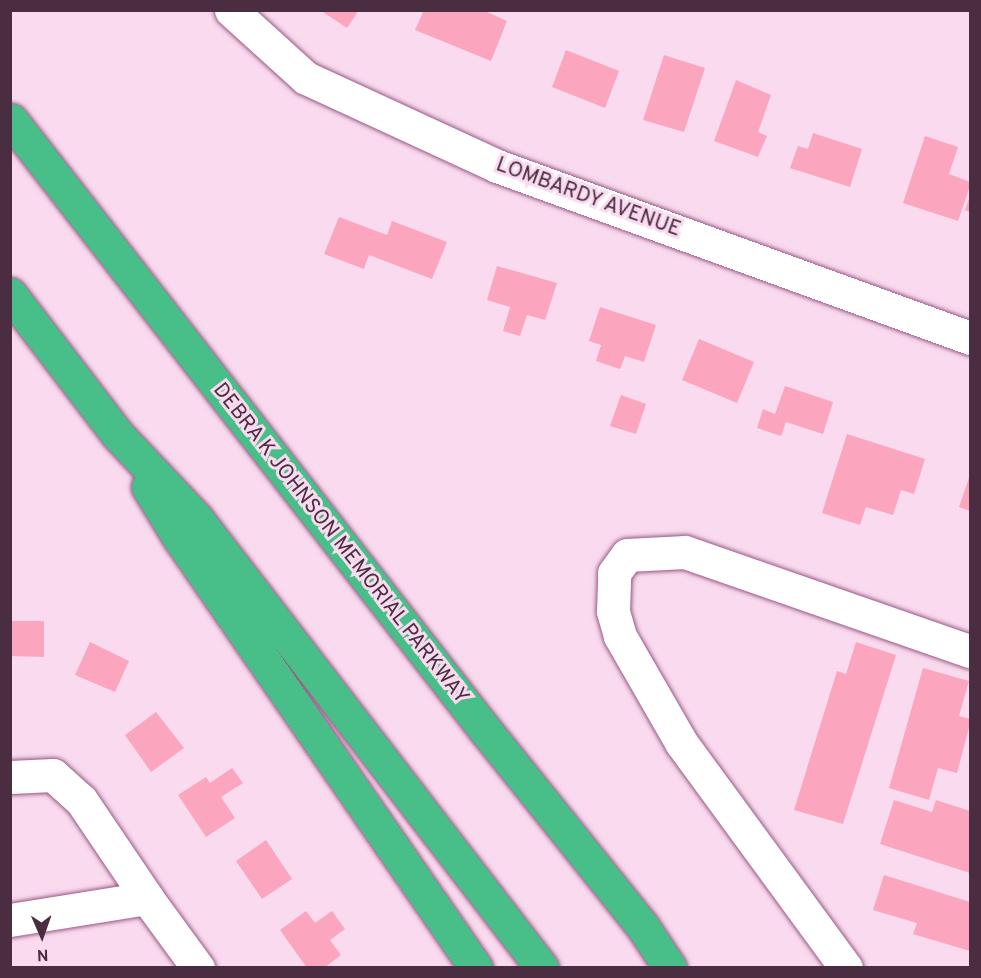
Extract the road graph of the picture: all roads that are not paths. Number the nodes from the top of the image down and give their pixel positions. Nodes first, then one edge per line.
1 (231, 10) edge
2 (11, 120) edge
3 (10, 294) edge
4 (970, 338) edge
5 (117, 434) junction
6 (970, 651) edge
7 (10, 777) edge
8 (147, 898) junction
9 (10, 920) edge
10 (643, 927) junction
11 (198, 968) edge
12 (476, 968) edge
13 (542, 968) edge
14 (670, 968) edge
15 (678, 968) edge
16 (846, 968) edge

1 - 4 street, LOMBARDY AVENUE
2 - 10 highway, DEBRA K JOHNSON MEMORIAL PARKWAY
3 - 5 highway
5 - 12 highway
5 - 13 highway
6 - 16 street
7 - 8 street
8 - 9 street
8 - 11 street
10 - 14 highway, DEBRA K JOHNSON MEMORIAL PARKWAY
10 - 15 highway

